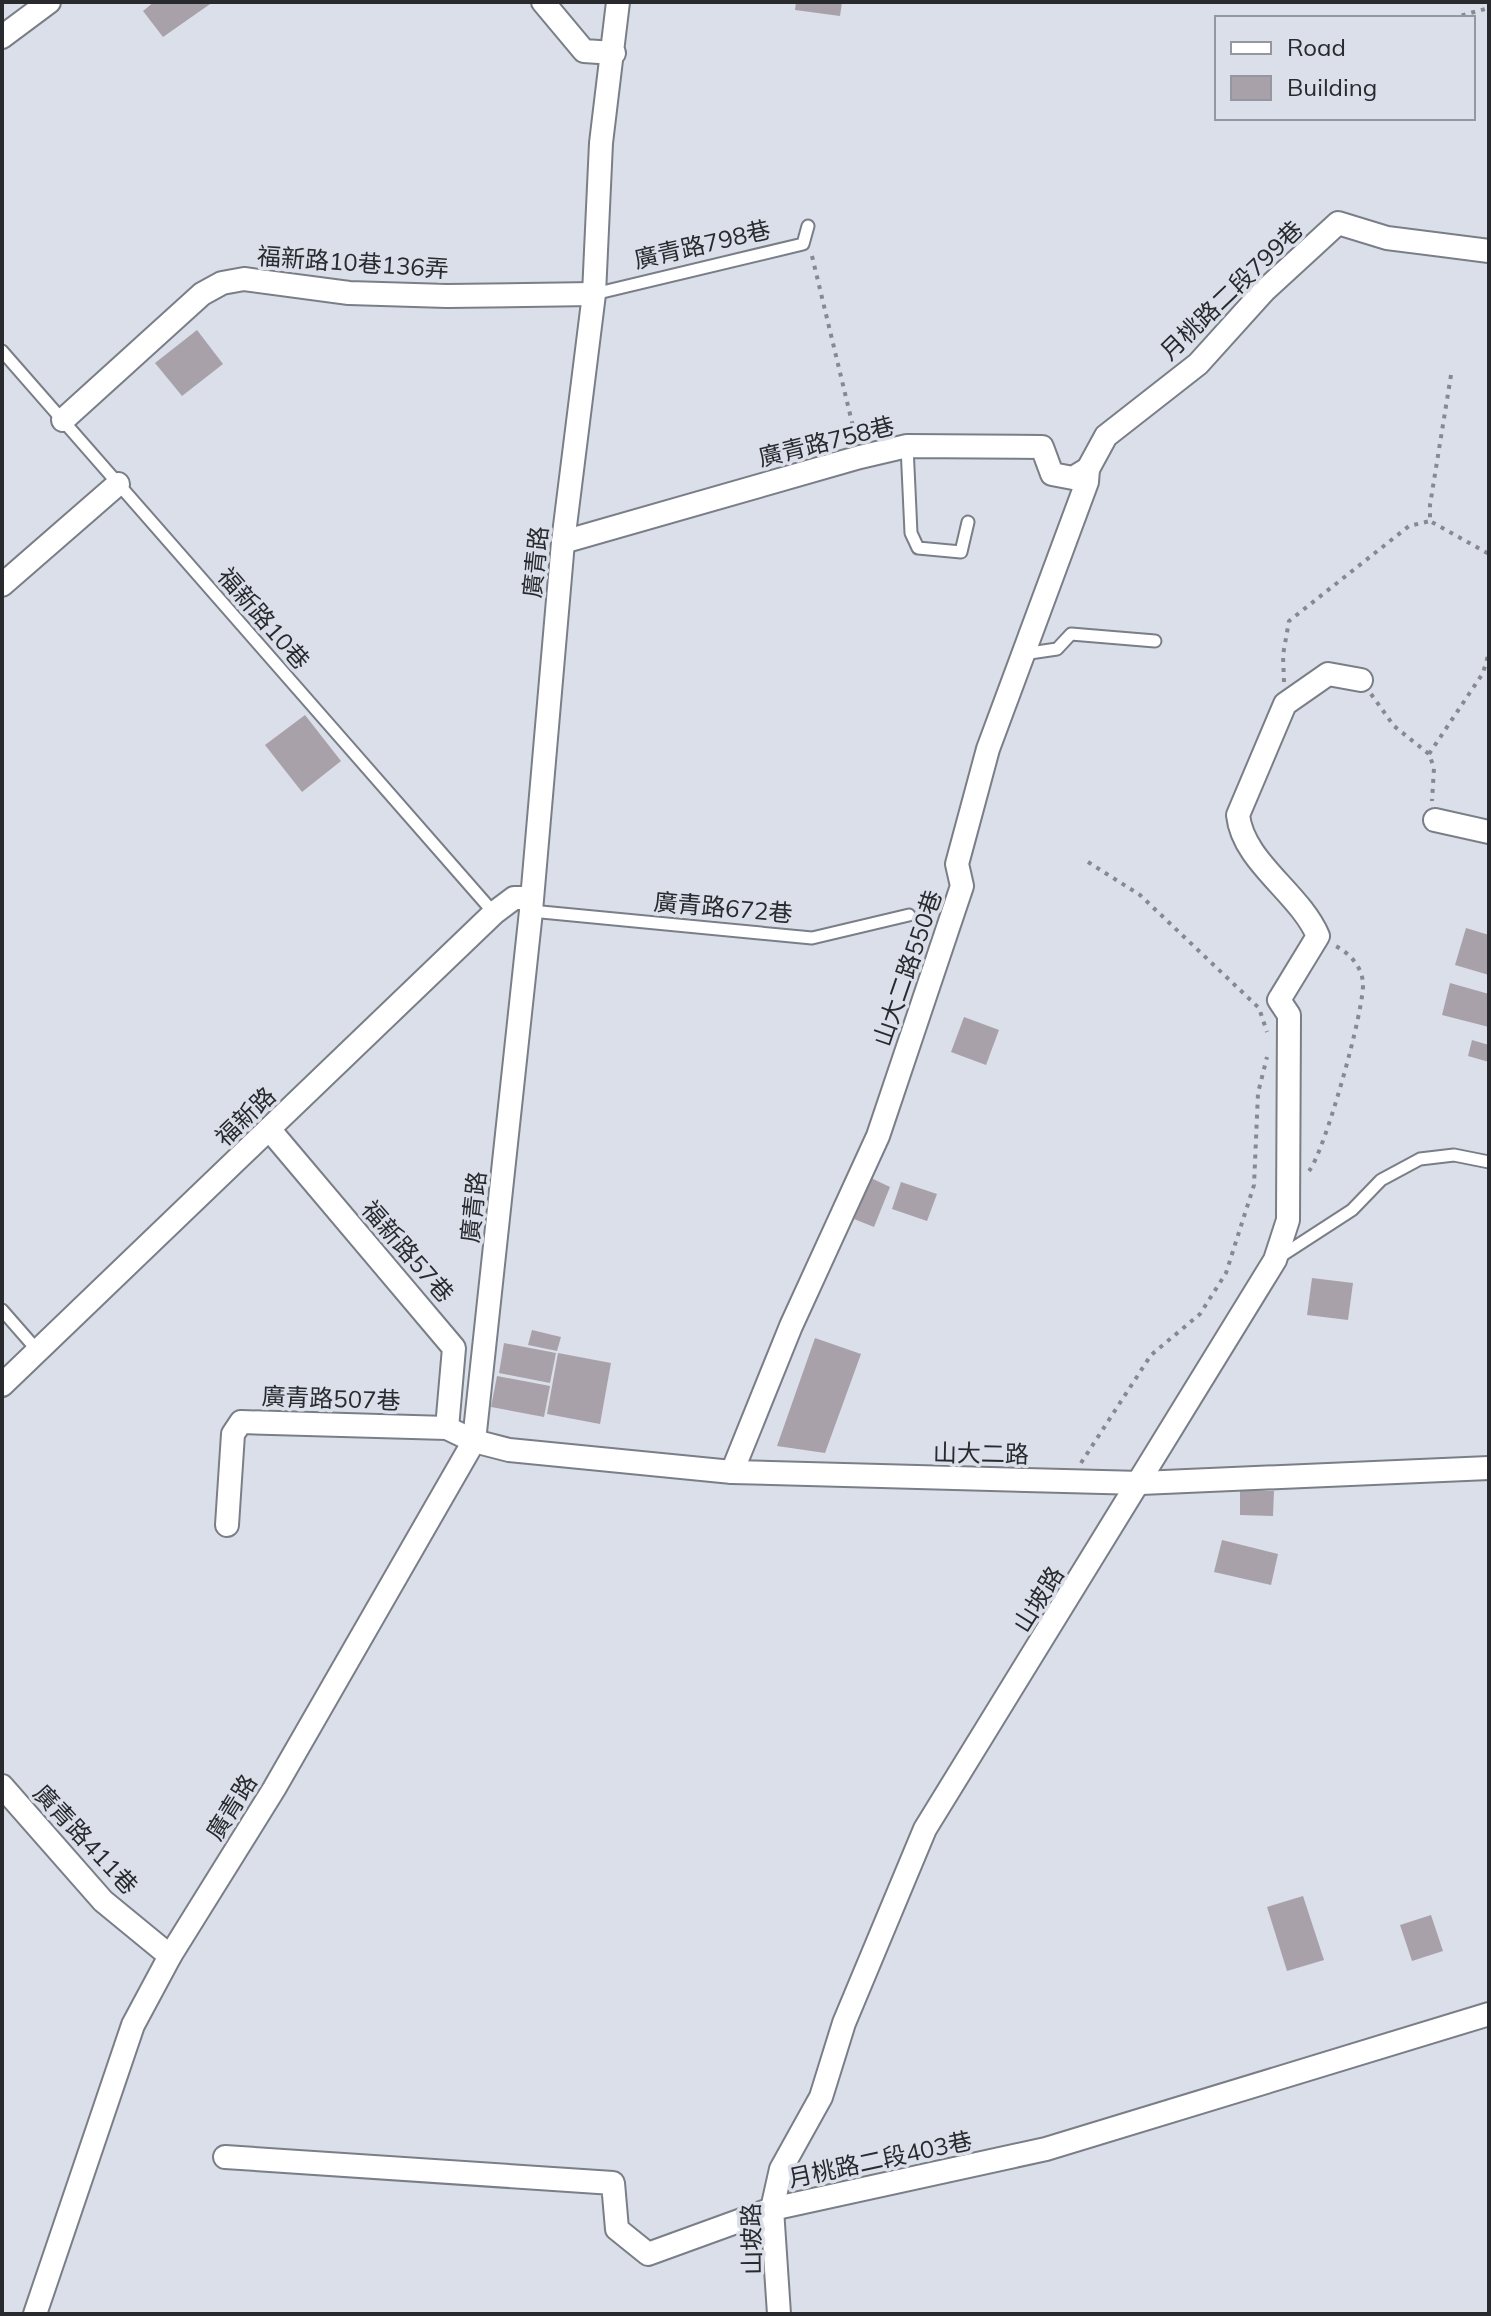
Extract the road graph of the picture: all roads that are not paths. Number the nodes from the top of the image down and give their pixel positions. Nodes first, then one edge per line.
1 (49, 2) edge
2 (543, 2) edge
3 (618, 2) edge
4 (2, 37) edge
5 (614, 53) junction
6 (808, 226) dead end
7 (1489, 251) edge
8 (594, 294) junction
9 (2, 351) edge
10 (63, 420) junction
11 (907, 446) junction
12 (1088, 469) junction
13 (118, 484) junction
14 (968, 522) dead end
15 (563, 542) junction
16 (2, 585) edge
17 (1155, 641) dead end
18 (1023, 654) junction
19 (1361, 680) road end
20 (1435, 820) road end
21 (1489, 832) edge
22 (531, 904) junction
23 (494, 913) junction
24 (909, 915) dead end
25 (269, 1129) junction
26 (1489, 1162) edge
27 (1275, 1260) junction
28 (2, 1310) edge
29 (37, 1350) junction
30 (2, 1385) edge
31 (447, 1428) junction
32 (474, 1441) junction
33 (1489, 1468) edge
34 (732, 1472) junction
35 (1141, 1483) junction
36 (227, 1525) dead end
37 (2, 1786) edge
38 (170, 1956) junction
39 (1489, 2014) edge
40 (225, 2157) dead end
41 (772, 2209) junction
42 (35, 2314) edge
43 (779, 2314) edge

1 - 4 street
2 - 5 street
3 - 5 street, 廣青路
5 - 8 street, 廣青路
6 - 8 lane, 廣青路798巷
7 - 12 street, 月桃路二段799巷
8 - 10 street, 福新路10巷136弄
8 - 15 street, 廣青路
9 - 10 lane, 福新路10巷
10 - 13 lane, 福新路10巷
11 - 12 street, 廣青路758巷
11 - 14 lane
11 - 15 street, 廣青路758巷
12 - 18 street, 山大二路550巷
13 - 16 street
13 - 23 lane, 福新路10巷
15 - 22 street, 廣青路
17 - 18 lane
18 - 34 street, 山大二路550巷
19 - 27 street, 山坡路
20 - 21 street
22 - 23 street, 福新路
22 - 24 lane, 廣青路672巷
22 - 32 street, 廣青路
23 - 25 street, 福新路
25 - 29 street, 福新路
25 - 31 street, 福新路57巷
26 - 27 lane
27 - 35 street, 山坡路
28 - 29 lane
29 - 30 street, 福新路
31 - 32 street, 廣青路507巷
31 - 36 street, 廣青路507巷
32 - 34 street, 山大二路
32 - 38 street, 廣青路
33 - 35 street, 山大二路
34 - 35 street, 山大二路
35 - 41 street, 山坡路
37 - 38 street, 廣青路411巷
38 - 42 street, 廣青路
39 - 41 street, 月桃路二段403巷
40 - 41 street, 月桃路二段403巷
41 - 43 street, 山坡路

